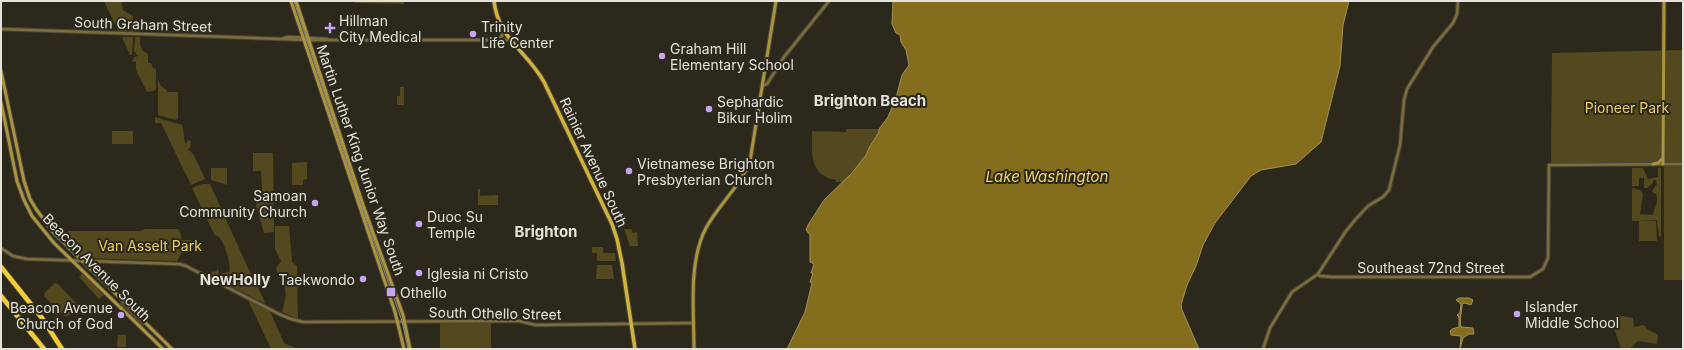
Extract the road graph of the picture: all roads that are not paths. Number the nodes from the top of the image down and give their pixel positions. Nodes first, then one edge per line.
1 (291, 1) edge
2 (296, 1) edge
3 (494, 1) edge
4 (776, 1) edge
5 (829, 1) edge
6 (1458, 1) edge
7 (1664, 1) edge
8 (1, 29) edge
9 (503, 31) junction
10 (303, 39) junction
11 (309, 39) junction
12 (498, 40) junction
13 (509, 40) junction
14 (1, 71) edge
15 (762, 86) junction
16 (1, 102) edge
17 (1663, 157) junction
18 (1653, 164) junction
19 (1663, 164) junction
20 (1683, 164) edge
21 (1, 248) edge
22 (68, 256) junction
23 (64, 261) junction
24 (74, 261) junction
25 (83, 262) junction
26 (1, 267) edge
27 (1318, 274) junction
28 (1, 296) edge
29 (398, 321) junction
30 (404, 321) junction
31 (694, 323) junction
32 (630, 324) junction
33 (44, 349) edge
34 (62, 349) edge
35 (163, 349) edge
36 (172, 349) edge
37 (404, 349) edge
38 (410, 349) edge
39 (635, 349) edge
40 (694, 349) edge
41 (1262, 349) edge

1 - 10 main road, Martin Luther King Junior Way South
2 - 11 main road, Martin Luther King Junior Way South
3 - 9 main road, Rainier Avenue South
4 - 15 main road
5 - 15 street
6 - 27 street
7 - 17 main road
8 - 10 street, South Graham Street
9 - 12 street
9 - 13 main road, Rainier Avenue South
10 - 11 street, South Graham Street
10 - 29 main road, Martin Luther King Junior Way South
11 - 12 street, South Graham Street
11 - 30 main road, Martin Luther King Junior Way South
12 - 13 street, South Graham Street
13 - 32 main road, Rainier Avenue South
14 - 25 main road, Beacon Avenue South
15 - 31 main road
16 - 22 main road, Beacon Avenue South
17 - 18 main road
17 - 19 main road
18 - 19 street
18 - 27 street, Southeast 72nd Street
19 - 20 street
21 - 23 street
22 - 23 street
22 - 24 main road, Beacon Avenue South
23 - 24 street
24 - 25 street
24 - 35 main road, Beacon Avenue South
25 - 29 street, South Othello Street
25 - 36 main road, Beacon Avenue South
26 - 34 highway
27 - 41 street
28 - 33 highway
29 - 30 street, South Othello Street
29 - 37 main road, Martin Luther King Junior Way South
30 - 32 street, South Othello Street
30 - 38 main road, Martin Luther King Junior Way South
31 - 32 street, South Othello Street
31 - 40 main road
32 - 39 main road, Rainier Avenue South

